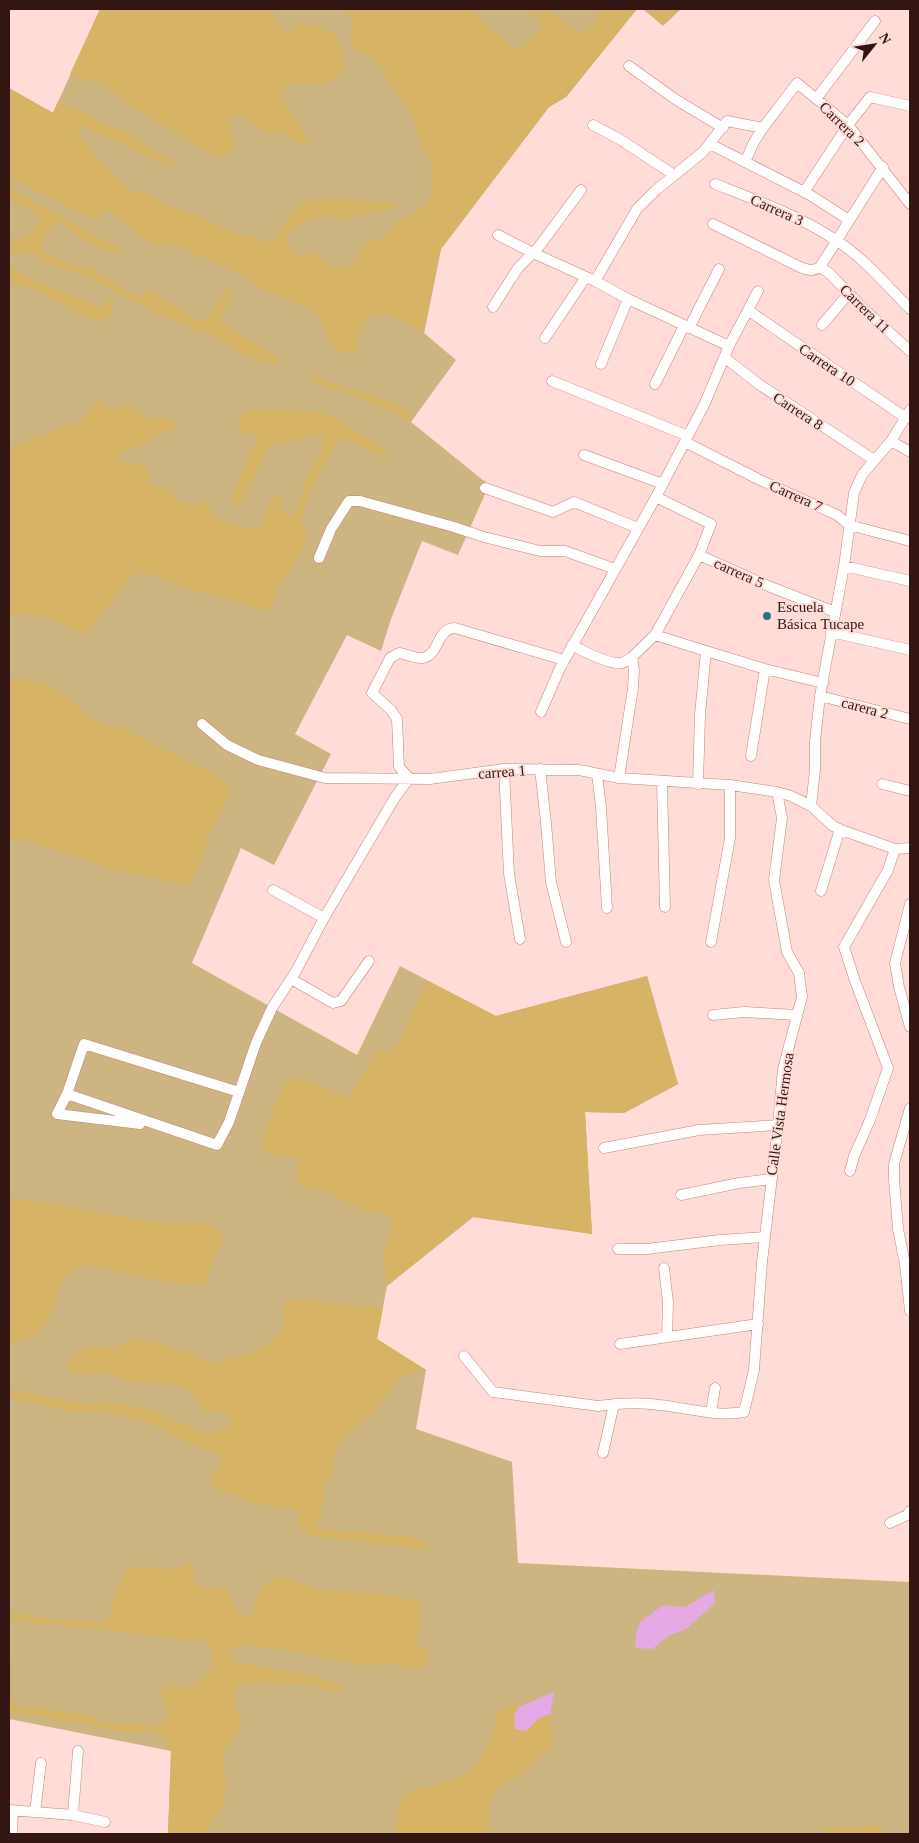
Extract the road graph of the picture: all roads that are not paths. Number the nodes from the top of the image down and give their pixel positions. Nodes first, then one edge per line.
1 (875, 21) dead end
2 (629, 66) dead end
3 (816, 99) junction
4 (910, 106) edge
5 (594, 125) dead end
6 (848, 125) junction
7 (723, 128) junction
8 (763, 128) junction
9 (710, 144) junction
10 (745, 162) junction
11 (883, 167) junction
12 (674, 176) junction
13 (715, 184) dead end
14 (581, 190) dead end
15 (804, 192) junction
16 (910, 204) edge
17 (849, 220) junction
18 (713, 224) dead end
19 (498, 235) dead end
20 (837, 240) junction
21 (533, 253) junction
22 (820, 267) junction
23 (719, 269) dead end
24 (590, 279) junction
25 (758, 290) dead end
26 (849, 294) junction
27 (628, 299) junction
28 (493, 307) dead end
29 (910, 309) edge
30 (749, 311) junction
31 (822, 325) dead end
32 (686, 327) junction
33 (545, 338) dead end
34 (729, 346) junction
35 (910, 351) edge
36 (725, 358) junction
37 (601, 364) dead end
38 (552, 381) dead end
39 (655, 384) dead end
40 (908, 414) edge
41 (686, 439) junction
42 (891, 441) junction
43 (910, 452) edge
44 (584, 455) dead end
45 (874, 460) junction
46 (663, 484) junction
47 (485, 488) dead end
48 (656, 497) junction
49 (849, 524) junction
50 (638, 528) junction
51 (910, 541) edge
52 (699, 554) junction
53 (319, 558) dead end
54 (844, 566) junction
55 (615, 569) junction
56 (910, 581) edge
57 (835, 612) junction
58 (831, 632) junction
59 (655, 635) junction
60 (572, 645) junction
61 (910, 650) edge
62 (706, 651) junction
63 (632, 657) junction
64 (564, 660) junction
65 (765, 670) junction
66 (823, 683) junction
67 (820, 696) junction
68 (542, 712) dead end
69 (910, 719) edge
70 (202, 724) dead end
71 (751, 756) dead end
72 (504, 769) junction
73 (540, 769) junction
74 (597, 774) junction
75 (409, 778) junction
76 (619, 778) junction
77 (662, 782) junction
78 (698, 784) junction
79 (882, 784) dead end
80 (730, 785) junction
81 (910, 791) edge
82 (778, 792) junction
83 (811, 806) junction
84 (840, 829) junction
85 (910, 848) edge
86 (895, 849) junction
87 (273, 890) dead end
88 (821, 890) dead end
89 (910, 904) edge
90 (666, 907) dead end
91 (607, 908) dead end
92 (324, 918) junction
93 (520, 939) dead end
94 (566, 942) dead end
95 (711, 942) dead end
96 (369, 962) dead end
97 (291, 979) junction
98 (713, 1015) dead end
99 (797, 1015) junction
100 (910, 1027) edge
101 (239, 1092) junction
102 (67, 1094) junction
103 (910, 1108) edge
104 (778, 1125) junction
105 (161, 1127) junction
106 (604, 1148) dead end
107 (850, 1171) dead end
108 (771, 1179) junction
109 (681, 1195) dead end
110 (765, 1237) junction
111 (618, 1249) dead end
112 (664, 1268) dead end
113 (910, 1311) edge
114 (758, 1324) junction
115 (667, 1337) junction
116 (620, 1344) dead end
117 (464, 1356) dead end
118 (715, 1388) dead end
119 (614, 1404) junction
120 (710, 1412) junction
121 (604, 1453) dead end
122 (910, 1511) edge
123 (890, 1523) dead end
124 (78, 1751) dead end
125 (41, 1763) dead end
126 (11, 1811) edge
127 (35, 1812) junction
128 (73, 1815) junction
129 (104, 1822) dead end
130 (12, 1834) edge

1 - 3 street
2 - 7 street
3 - 6 street, Carrera 2
3 - 8 street, Carrera 2
4 - 6 street
5 - 12 street
6 - 11 street, Carrera 2
6 - 15 street
7 - 8 street
7 - 9 street
8 - 10 street
9 - 10 street
9 - 12 street
10 - 15 street
11 - 16 street, Carrera 2
11 - 17 street
12 - 24 street
13 - 20 street, Carrera 3
14 - 21 street
15 - 17 street
17 - 20 street
18 - 22 street
19 - 21 street
20 - 22 street
20 - 29 street, Carrera 3
21 - 24 street
21 - 28 street
22 - 26 street, Carrera 11
23 - 32 street
24 - 27 street
24 - 33 street
25 - 30 street
26 - 31 street
26 - 35 street, Carrera 11
27 - 32 street
27 - 37 street
30 - 34 street
30 - 40 street, Carrera 10
32 - 34 street
32 - 39 street
34 - 36 street
36 - 41 street
36 - 45 street, Carrera 8
38 - 41 street, Carrera 7
40 - 42 street
41 - 46 street
41 - 49 street, Carrera 7
42 - 43 street
42 - 45 street
44 - 46 street
45 - 49 street
46 - 48 street
47 - 50 street
48 - 50 street
48 - 52 street
49 - 51 street, Carrera 7
49 - 54 street
50 - 55 street
52 - 57 street, carrera 5
52 - 59 street
53 - 55 street
54 - 56 street
54 - 57 street
55 - 60 street
57 - 58 street
58 - 61 street
58 - 66 street
59 - 62 street
59 - 63 street
60 - 63 street
60 - 64 street
62 - 65 street
62 - 78 street
63 - 76 street
64 - 68 street
64 - 75 street
65 - 66 street
65 - 71 street
66 - 67 street
67 - 69 street, carera 2
67 - 83 street
70 - 75 street, carrea 1
72 - 73 street, carrea 1
72 - 75 street, carrea 1
72 - 93 street
73 - 74 street, carrea 1
73 - 94 street
74 - 76 street, carrea 1
74 - 91 street
75 - 92 street
76 - 77 street, carrea 1
77 - 78 street, carrea 1
77 - 90 street
78 - 80 street, carrea 1
79 - 81 street
80 - 82 street, carrea 1
80 - 95 street
82 - 83 street, carrea 1
82 - 99 street, Calle Vista Hermosa
83 - 84 street, carrea 1
84 - 86 street, carrea 1
84 - 88 street
85 - 86 street
86 - 107 street
87 - 92 street
89 - 100 street
92 - 97 street
96 - 97 street
97 - 101 street
98 - 99 street
99 - 104 street, Calle Vista Hermosa
101 - 102 street
101 - 105 street
102 - 105 street
102 - 105 street
103 - 113 street
104 - 106 street
104 - 108 street, Calle Vista Hermosa
108 - 109 street
108 - 110 street, Calle Vista Hermosa
110 - 111 street
110 - 114 street, Calle Vista Hermosa
112 - 115 street
114 - 115 street
114 - 120 street, Calle Vista Hermosa
115 - 116 street
117 - 119 street
118 - 120 street
119 - 120 street
119 - 121 street
122 - 123 street
124 - 128 street
125 - 127 street
126 - 127 street
126 - 130 street
127 - 128 street
128 - 129 street

